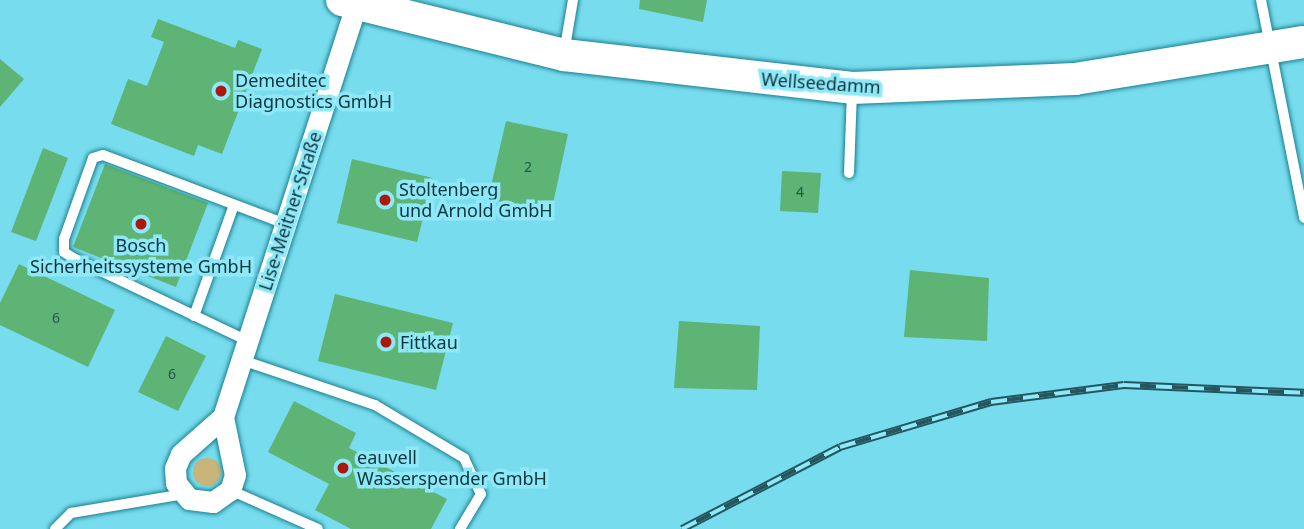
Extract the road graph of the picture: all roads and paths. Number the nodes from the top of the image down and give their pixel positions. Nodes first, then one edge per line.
1 (573, 0) edge
2 (1261, 0) edge
3 (349, 3) edge
4 (1304, 42) edge
5 (1269, 50) junction
6 (564, 55) junction
7 (852, 88) junction
8 (849, 173) dead end
9 (234, 205) junction
10 (1304, 218) edge
11 (286, 224) junction
12 (194, 316) junction
13 (245, 351) junction
14 (223, 417) junction
15 (230, 490) junction
16 (184, 494) junction
17 (55, 529) edge
18 (318, 529) edge
19 (460, 529) edge

1 - 6 lane
2 - 5 lane
3 - 6 main road, Wellseedamm
3 - 11 street, Lise-Meitner-Straße
4 - 5 main road, Wellseedamm
5 - 7 main road, Wellseedamm
5 - 10 lane
6 - 7 main road, Wellseedamm
7 - 8 lane
9 - 11 lane
9 - 12 lane
9 - 12 lane
11 - 13 street, Lise-Meitner-Straße
12 - 13 lane
13 - 14 street, Lise-Meitner-Straße
13 - 19 lane
14 - 15 street
14 - 16 street
15 - 16 street
15 - 18 lane
16 - 17 lane

